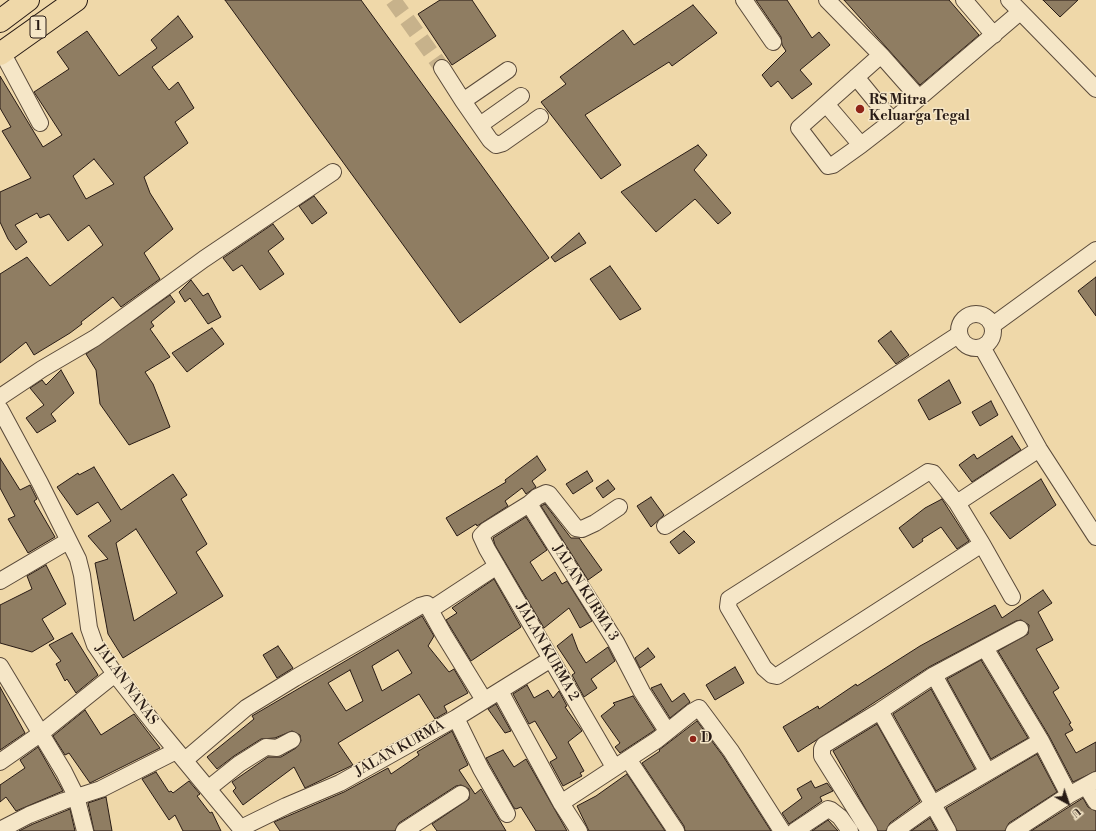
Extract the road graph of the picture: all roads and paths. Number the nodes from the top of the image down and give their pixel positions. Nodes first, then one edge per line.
1 (28, 0) edge
2 (76, 0) edge
3 (744, 0) edge
4 (827, 0) edge
5 (964, 0) edge
6 (1010, 0) edge
7 (1020, 12) junction
8 (0, 21) edge
9 (994, 35) junction
10 (773, 42) dead end
11 (1, 53) edge
12 (881, 55) junction
13 (442, 68) tunnel mouth
14 (508, 70) dead end
15 (856, 77) junction
16 (1096, 89) edge
17 (521, 96) dead end
18 (919, 98) junction
19 (463, 101) junction
20 (826, 104) junction
21 (540, 117) dead end
22 (892, 121) junction
23 (40, 123) dead end
24 (480, 125) junction
25 (861, 145) junction
26 (333, 172) dead end
27 (1096, 250) edge
28 (993, 325) junction
29 (958, 335) junction
30 (982, 347) junction
31 (0, 397) edge
32 (0, 409) edge
33 (4, 427) edge
34 (1039, 449) junction
35 (957, 503) junction
36 (529, 504) junction
37 (619, 507) dead end
38 (665, 526) dead end
39 (1096, 537) edge
40 (68, 541) junction
41 (982, 544) junction
42 (497, 566) junction
43 (0, 581) edge
44 (1012, 597) dead end
45 (430, 610) junction
46 (1020, 629) dead end
47 (985, 648) junction
48 (551, 659) junction
49 (0, 666) edge
50 (115, 674) junction
51 (934, 675) junction
52 (500, 691) junction
53 (484, 700) junction
54 (880, 711) junction
55 (456, 718) junction
56 (667, 732) junction
57 (40, 734) junction
58 (292, 740) dead end
59 (1040, 740) junction
60 (181, 755) junction
61 (0, 762) edge
62 (621, 763) junction
63 (987, 771) junction
64 (1091, 783) edge
65 (209, 788) junction
66 (461, 794) dead end
67 (1069, 795) junction
68 (76, 796) junction
69 (1096, 802) edge
70 (561, 803) junction
71 (933, 804) junction
72 (507, 814) dead end
73 (242, 829) edge
74 (0, 830) edge
75 (85, 831) edge
76 (404, 831) edge
77 (579, 831) edge
78 (676, 831) edge
79 (782, 831) edge
80 (795, 831) edge
81 (850, 831) edge
82 (869, 831) edge
83 (895, 831) edge
84 (948, 831) edge
85 (1014, 831) edge

1 - 8 highway, 1
2 - 11 highway, 1
3 - 10 street
4 - 12 street
5 - 9 street
6 - 7 street
7 - 9 street
7 - 16 street
9 - 18 street
11 - 23 street
12 - 15 street
12 - 18 street
13 - 19 street
14 - 19 street
15 - 20 street
15 - 22 street
17 - 24 street
18 - 22 street
19 - 24 street
20 - 25 street
20 - 25 street
21 - 24 street
22 - 25 street
26 - 31 street
27 - 28 street
28 - 29 street
28 - 30 street
29 - 30 street
29 - 38 street
30 - 34 street
32 - 33 street, JALAN NANAS
33 - 40 street, JALAN NANAS
34 - 35 street
34 - 39 street
35 - 41 street
35 - 41 street
36 - 37 street
36 - 42 street, JALAN KURMA 2
36 - 56 street, JALAN KURMA 3
40 - 43 street
40 - 50 street, JALAN NANAS
41 - 44 street
42 - 45 street
42 - 48 street, JALAN KURMA 2
45 - 53 street
45 - 60 street
46 - 47 street
47 - 51 street
47 - 59 street
48 - 52 street, JALAN KURMA
48 - 62 street, JALAN KURMA 2
49 - 57 street
50 - 57 street
50 - 60 street, JALAN NANAS
51 - 54 street
51 - 63 street
52 - 53 street, JALAN KURMA
52 - 70 street
53 - 55 street, JALAN KURMA
54 - 71 street
54 - 82 street
55 - 72 street
55 - 73 street, JALAN KURMA
56 - 62 street
56 - 79 street
57 - 61 street
57 - 68 street
58 - 65 street
59 - 63 street
59 - 67 street
60 - 65 street, JALAN NANAS
60 - 68 street
62 - 70 street
62 - 78 street, JALAN KURMA 2
63 - 71 street
64 - 67 street
64 - 69 street
65 - 73 street, JALAN NANAS
66 - 76 street
67 - 85 street
68 - 74 street
68 - 75 street
70 - 77 street
71 - 83 street
71 - 84 street
80 - 81 street

